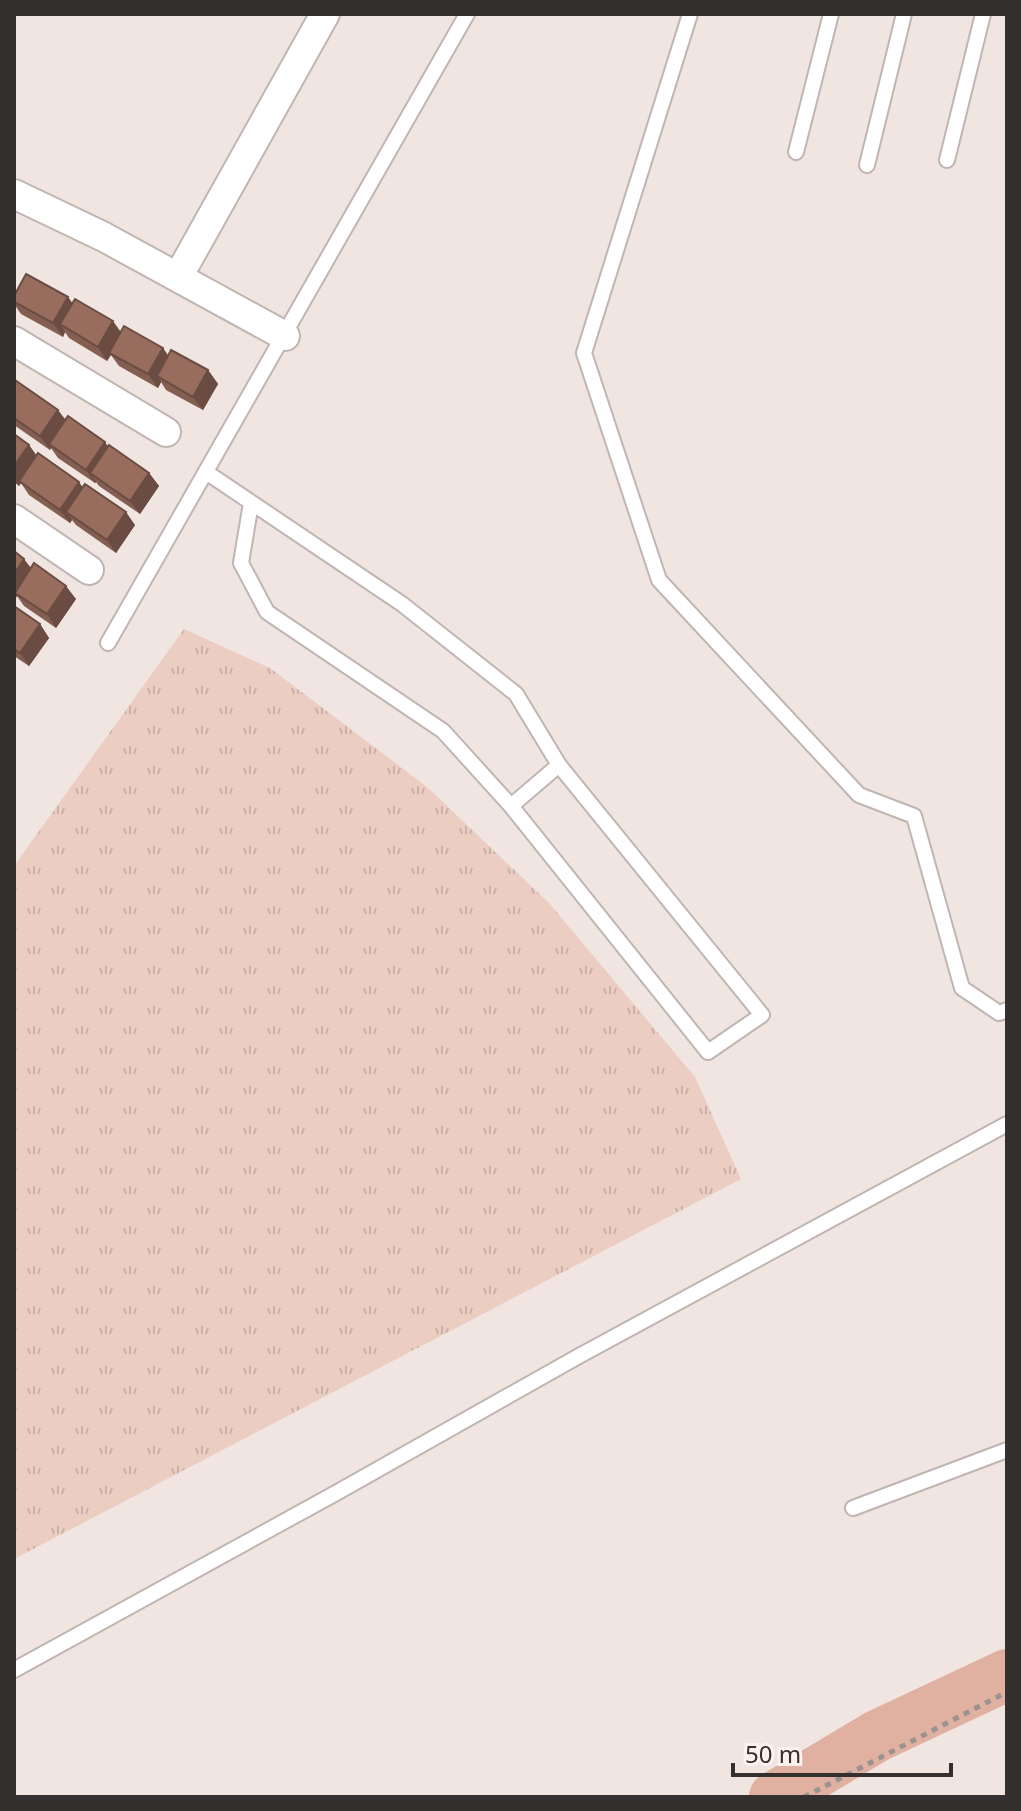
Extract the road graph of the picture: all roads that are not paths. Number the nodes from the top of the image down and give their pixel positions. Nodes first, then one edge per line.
1 (325, 14) edge
2 (467, 14) edge
3 (690, 14) edge
4 (831, 14) edge
5 (904, 14) edge
6 (983, 14) edge
7 (796, 152) dead end
8 (947, 160) dead end
9 (867, 165) dead end
10 (14, 194) edge
11 (178, 277) junction
12 (285, 336) junction
13 (14, 341) edge
14 (166, 432) dead end
15 (206, 472) junction
16 (251, 503) junction
17 (14, 519) edge
18 (89, 570) dead end
19 (108, 643) dead end
20 (559, 765) junction
21 (511, 806) junction
22 (1007, 1010) edge
23 (1007, 1124) edge
24 (1007, 1450) edge
25 (853, 1508) dead end
26 (14, 1670) edge

1 - 11 street
2 - 12 lane
3 - 22 lane
4 - 7 lane
5 - 9 lane
6 - 8 lane
10 - 11 street
11 - 12 street
12 - 15 lane
13 - 14 street
15 - 16 lane
15 - 19 lane
16 - 20 lane
16 - 21 lane
17 - 18 street
20 - 21 lane
20 - 21 lane
23 - 26 lane
24 - 25 lane

